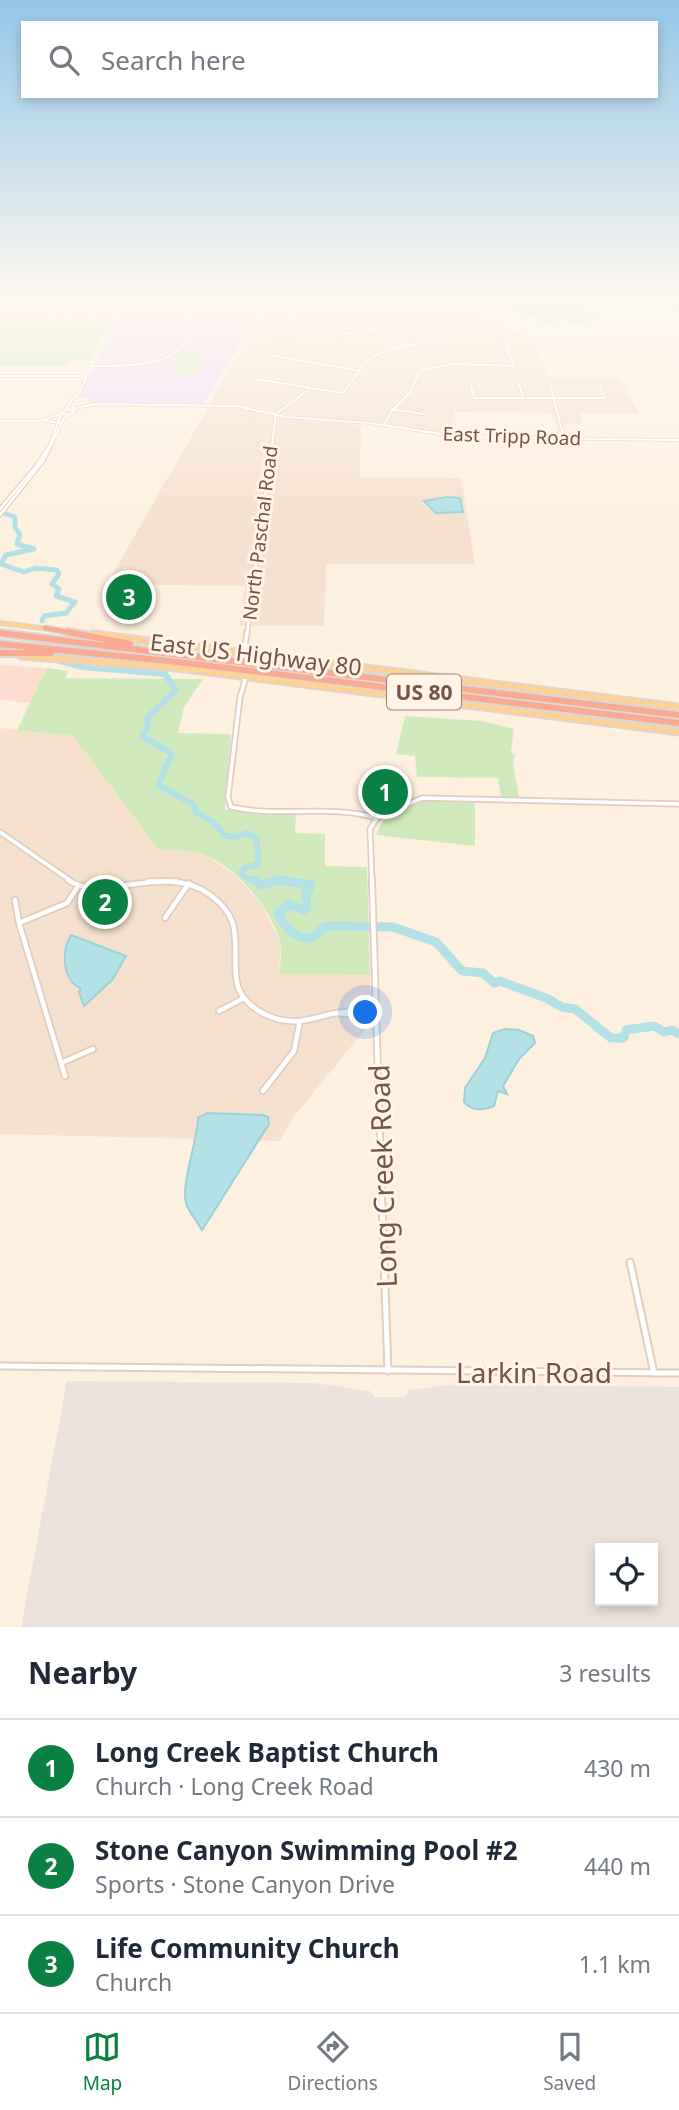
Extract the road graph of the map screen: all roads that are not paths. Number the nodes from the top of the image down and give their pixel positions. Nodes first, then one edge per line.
1 (358, 375) edge
2 (417, 375) edge
3 (0, 376) edge
4 (86, 376) joint
5 (255, 379) dead end
6 (471, 384) dead end
7 (519, 384) dead end
8 (550, 384) dead end
9 (598, 384) dead end
10 (309, 389) junction
11 (76, 394) junction
12 (523, 398) junction
13 (556, 398) junction
14 (72, 404) junction
15 (95, 404) junction
16 (86, 405) junction
17 (65, 409) junction
18 (393, 409) junction
19 (73, 410) junction
20 (60, 413) junction
21 (276, 414) junction
22 (423, 414) dead end
23 (69, 415) junction
24 (0, 421) edge
25 (40, 421) junction
26 (60, 423) junction
27 (384, 425) junction
28 (57, 434) junction
29 (563, 439) junction
30 (679, 440) edge
31 (9, 502) junction
32 (0, 509) edge
33 (0, 515) edge
34 (0, 623) edge
35 (45, 628) junction
36 (0, 633) edge
37 (0, 644) edge
38 (173, 653) junction
39 (244, 653) junction
40 (0, 654) edge
41 (169, 661) junction
42 (246, 677) junction
43 (679, 707) edge
44 (679, 715) edge
45 (679, 723) edge
46 (679, 732) edge
47 (679, 804) edge
48 (377, 818) junction
49 (0, 832) edge
50 (190, 883) junction
51 (79, 885) junction
52 (15, 901) dead end
53 (165, 918) dead end
54 (19, 923) junction
55 (244, 998) junction
56 (376, 1009) junction
57 (219, 1011) dead end
58 (336, 1013) junction
59 (376, 1016) junction
60 (300, 1021) junction
61 (93, 1049) dead end
62 (61, 1063) junction
63 (65, 1076) dead end
64 (263, 1091) dead end
65 (630, 1262) dead end
66 (0, 1366) edge
67 (388, 1371) junction
68 (654, 1373) junction
69 (679, 1373) edge

1 - 10 street
2 - 18 street
3 - 4 street
4 - 11 street
5 - 10 street
6 - 12 street
7 - 12 street
8 - 13 street
9 - 13 street
10 - 21 street
11 - 14 street
11 - 17 street
12 - 13 street
13 - 29 street
14 - 16 street
14 - 19 street
15 - 16 street, East Tripp Road
15 - 19 street, East Tripp Road
15 - 21 street, East Tripp Road
16 - 19 street, East Tripp Road
17 - 19 street
17 - 20 street
18 - 22 street
18 - 27 street
19 - 23 street
20 - 23 street
20 - 25 street
20 - 26 street
21 - 27 street, East Tripp Road
21 - 39 street, North Paschal Road
23 - 28 street
24 - 25 street
25 - 26 street
26 - 28 street
27 - 29 street, East Tripp Road
28 - 31 street
29 - 30 street, East Tripp Road
31 - 32 street
31 - 33 street
34 - 35 main road, East US Highway 80
35 - 38 highway
35 - 39 main road, East US Highway 80
36 - 38 highway, US 80
37 - 41 highway, US 80
38 - 44 highway, US 80
39 - 43 main road, East US Highway 80
40 - 41 highway
40 - 42 main road, East US Highway 80
41 - 45 highway, US 80
42 - 46 main road, East US Highway 80
42 - 48 street
47 - 48 street
48 - 56 street, Long Creek Road
49 - 51 street
50 - 51 street
50 - 53 street
50 - 55 street
51 - 54 street
52 - 54 street
54 - 62 street
55 - 57 street
55 - 60 street
56 - 58 street
56 - 59 street, Long Creek Road
58 - 59 street
58 - 60 street
59 - 67 street, Long Creek Road
60 - 64 street
61 - 62 street
62 - 63 street
65 - 68 street
66 - 67 street
67 - 68 street, Larkin Road
68 - 69 street, Larkin Road

